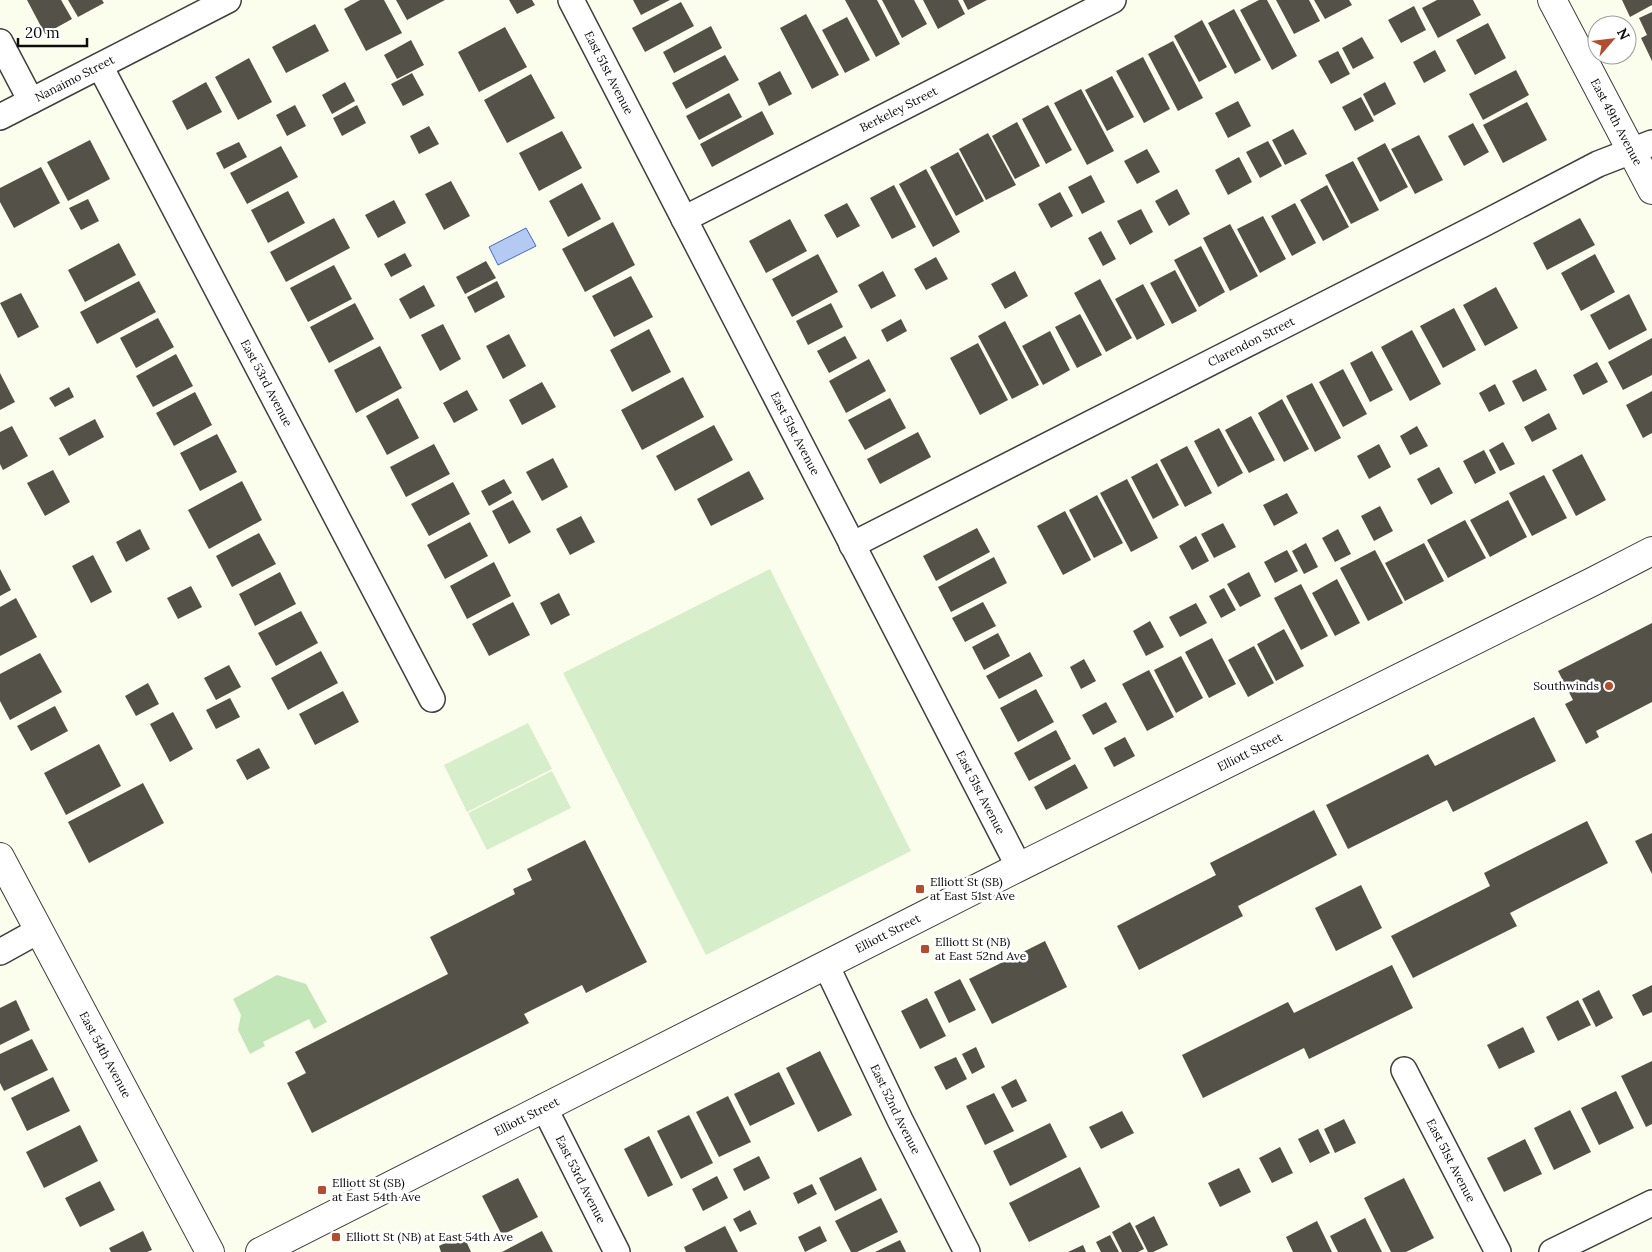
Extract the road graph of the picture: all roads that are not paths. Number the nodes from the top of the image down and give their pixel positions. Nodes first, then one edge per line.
1 (228, 0) edge
2 (571, 0) edge
3 (1113, 0) edge
4 (1552, 0) edge
5 (0, 42) edge
6 (100, 66) junction
7 (31, 101) junction
8 (0, 117) edge
9 (1642, 147) edge
10 (1652, 190) edge
11 (684, 219) junction
12 (852, 545) junction
13 (1652, 551) edge
14 (432, 698) dead end
15 (0, 857) edge
16 (1019, 866) junction
17 (38, 931) junction
18 (0, 952) edge
19 (826, 965) junction
20 (1404, 1070) dead end
21 (544, 1107) junction
22 (1652, 1203) edge
23 (210, 1252) edge
24 (260, 1252) edge
25 (617, 1252) edge
26 (967, 1252) edge
27 (1498, 1252) edge
28 (1552, 1252) edge

1 - 6 street, Nanaimo Street
2 - 11 street, East 51st Avenue
3 - 11 street, Berkeley Street
4 - 9 street, East 49th Avenue
5 - 7 street
6 - 7 street, Nanaimo Street
6 - 14 street, East 53rd Avenue
7 - 8 street, Nanaimo Street
9 - 10 street, East 49th Avenue
9 - 12 street, Clarendon Street
11 - 12 street, East 51st Avenue
12 - 16 street, East 51st Avenue
13 - 16 street, Elliott Street
15 - 17 street, East 54th Avenue
16 - 19 street, Elliott Street
17 - 18 street
17 - 23 street, East 54th Avenue
19 - 21 street, Elliott Street
19 - 26 street, East 52nd Avenue
20 - 27 street, East 51st Avenue
21 - 24 street, Elliott Street
21 - 25 street, East 53rd Avenue
22 - 28 street

